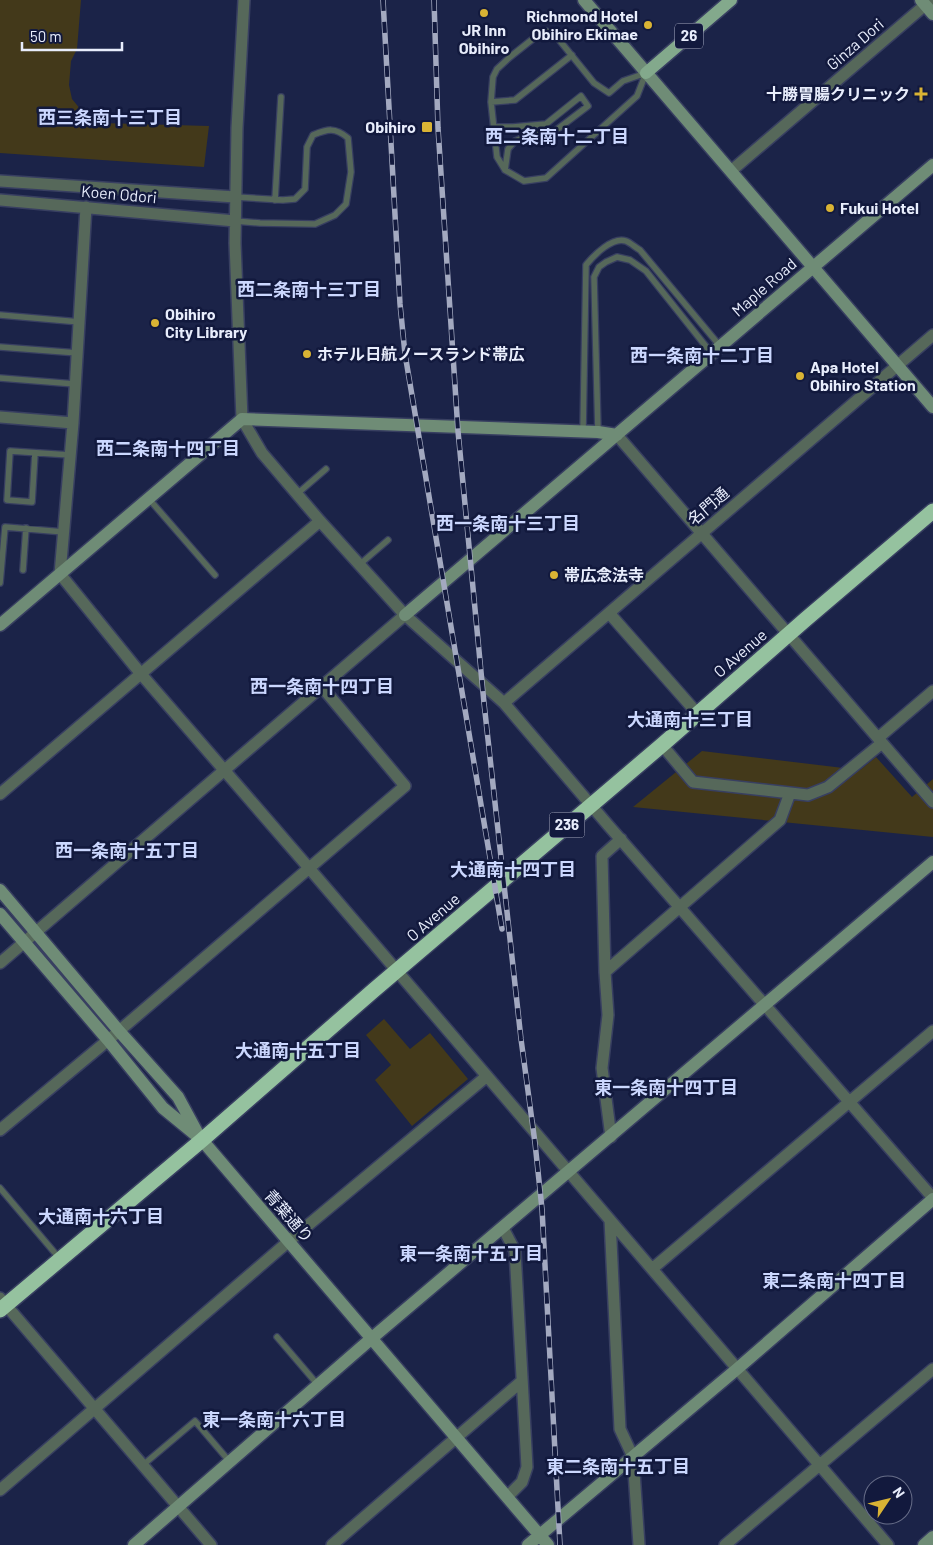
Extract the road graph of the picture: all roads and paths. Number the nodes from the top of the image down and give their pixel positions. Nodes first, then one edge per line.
1 (244, 0) edge
2 (584, 0) edge
3 (731, 0) edge
4 (928, 5) edge
5 (572, 55) junction
6 (646, 73) junction
7 (281, 98) dead end
8 (491, 102) junction
9 (494, 127) junction
10 (933, 165) edge
11 (505, 170) junction
12 (731, 171) junction
13 (0, 181) edge
14 (235, 197) junction
15 (0, 200) edge
16 (275, 200) junction
17 (86, 207) junction
18 (235, 221) junction
19 (813, 267) junction
20 (0, 315) edge
21 (80, 322) junction
22 (933, 335) edge
23 (0, 347) edge
24 (716, 350) junction
25 (78, 353) junction
26 (897, 366) junction
27 (0, 378) edge
28 (76, 384) junction
29 (933, 407) edge
30 (0, 417) edge
31 (242, 419) junction
32 (73, 422) junction
33 (583, 432) junction
34 (598, 432) junction
35 (617, 435) junction
36 (35, 452) junction
37 (70, 455) junction
38 (326, 469) dead end
39 (297, 494) junction
40 (149, 499) junction
41 (933, 511) edge
42 (320, 521) junction
43 (26, 528) junction
44 (64, 532) junction
45 (702, 534) junction
46 (388, 540) dead end
47 (359, 565) junction
48 (24, 570) dead end
49 (60, 574) junction
50 (214, 575) dead end
51 (0, 583) edge
52 (609, 612) junction
53 (405, 615) junction
54 (0, 625) edge
55 (789, 634) junction
56 (141, 674) junction
57 (322, 687) junction
58 (933, 691) edge
59 (504, 702) junction
60 (697, 713) junction
61 (880, 740) junction
62 (662, 745) junction
63 (224, 772) junction
64 (790, 793) junction
65 (0, 794) edge
66 (933, 802) edge
67 (591, 804) junction
68 (621, 839) junction
69 (933, 862) edge
70 (309, 868) junction
71 (0, 890) edge
72 (680, 907) junction
73 (0, 914) edge
74 (36, 932) junction
75 (24, 942) junction
76 (0, 963) edge
77 (396, 971) junction
78 (605, 972) junction
79 (764, 1004) junction
80 (933, 1030) edge
81 (119, 1031) junction
82 (108, 1040) junction
83 (487, 1076) junction
84 (849, 1102) junction
85 (0, 1130) edge
86 (610, 1137) junction
87 (202, 1140) junction
88 (569, 1172) junction
89 (0, 1188) edge
90 (933, 1199) edge
91 (610, 1220) junction
92 (503, 1228) junction
93 (289, 1241) junction
94 (60, 1259) junction
95 (652, 1269) junction
96 (2, 1304) edge
97 (277, 1338) dead end
98 (372, 1338) junction
99 (737, 1369) junction
100 (933, 1369) edge
101 (522, 1381) junction
102 (318, 1385) junction
103 (95, 1408) junction
104 (457, 1437) junction
105 (633, 1456) junction
106 (230, 1462) junction
107 (143, 1465) junction
108 (820, 1466) junction
109 (0, 1490) edge
110 (507, 1497) junction
111 (178, 1508) junction
112 (539, 1535) junction
113 (933, 1537) edge
114 (134, 1545) edge
115 (211, 1545) edge
116 (332, 1545) edge
117 (528, 1545) edge
118 (548, 1545) edge
119 (639, 1545) edge
120 (725, 1545) edge
121 (888, 1545) edge
122 (924, 1545) edge

1 - 14 street
2 - 6 street
3 - 6 main road, 26
4 - 12 street, Ginza Dori
5 - 6 lane
5 - 8 lane
5 - 8 lane
6 - 11 lane
6 - 12 street
7 - 16 lane
8 - 9 lane
9 - 11 lane
9 - 11 lane
10 - 19 street, Maple Road
12 - 19 street
13 - 14 street, Koen Odori
14 - 16 lane
14 - 18 street
15 - 17 street, Koen Odori
16 - 18 lane
17 - 18 street, Koen Odori
17 - 21 street
18 - 31 street
19 - 24 street, Maple Road
19 - 26 street
20 - 21 lane
21 - 25 street
22 - 26 street, 名門通
23 - 25 lane
24 - 33 lane
24 - 34 lane
24 - 35 street, Maple Road
25 - 28 street
26 - 29 street
26 - 45 street, 名門通
27 - 28 lane
28 - 32 street
30 - 32 street
31 - 33 street
31 - 39 street
31 - 40 street
32 - 37 street
33 - 34 street
34 - 35 street
35 - 45 street
35 - 53 street, Maple Road
36 - 36 lane
36 - 37 lane
37 - 44 street
38 - 39 lane
39 - 42 street
40 - 49 street
40 - 50 lane
41 - 55 highway, O Avenue / 236
42 - 47 street
42 - 56 street
43 - 44 lane
43 - 48 lane
43 - 51 lane
44 - 49 street
45 - 52 street, 名門通
45 - 55 street
46 - 47 lane
47 - 53 street
49 - 54 street
49 - 56 street
52 - 59 street, 名門通
52 - 60 street
53 - 57 street
53 - 59 street
55 - 60 highway, O Avenue / 236
55 - 61 street
56 - 63 street
56 - 65 street
57 - 63 street
57 - 70 street
58 - 61 street
59 - 67 street
60 - 62 highway, O Avenue / 236
61 - 64 street
61 - 66 street
62 - 64 street
62 - 67 highway, O Avenue / 236
63 - 70 street
63 - 74 street
64 - 72 street
67 - 68 street
67 - 77 highway, O Avenue / 236
68 - 72 street
68 - 78 street
69 - 79 street
70 - 77 street
70 - 81 street
71 - 74 street
72 - 78 street
72 - 79 street
73 - 75 street, 青葉通り
74 - 75 street
74 - 81 street
75 - 76 street
75 - 82 street, 青葉通り
77 - 83 street
77 - 87 highway, O Avenue / 236
78 - 86 street
79 - 84 street
79 - 86 street
80 - 84 street
81 - 82 street
81 - 87 street
82 - 85 street
82 - 87 street, 青葉通り
83 - 88 street
83 - 93 street
84 - 90 street
84 - 95 street
86 - 88 street
87 - 93 street, 青葉通り
87 - 94 highway, O Avenue / 236
88 - 91 street
88 - 92 street
89 - 94 lane
90 - 99 street
91 - 95 street
91 - 105 street
92 - 98 street
92 - 101 street
93 - 98 street, 青葉通り
93 - 103 street
94 - 96 highway, O Avenue / 236
95 - 99 street
96 - 103 street
97 - 102 lane
98 - 102 street
98 - 104 street, 青葉通り
99 - 105 street
99 - 108 street
100 - 108 street
101 - 104 street
101 - 110 street
102 - 106 street
103 - 107 street
103 - 109 street
104 - 110 street, 青葉通り
104 - 116 street
105 - 112 street
105 - 119 street
106 - 107 lane
106 - 111 street
107 - 111 street
108 - 120 street
108 - 121 street
110 - 112 street, 青葉通り
111 - 114 street
111 - 115 street
112 - 117 street
112 - 118 street, 青葉通り
113 - 122 street

